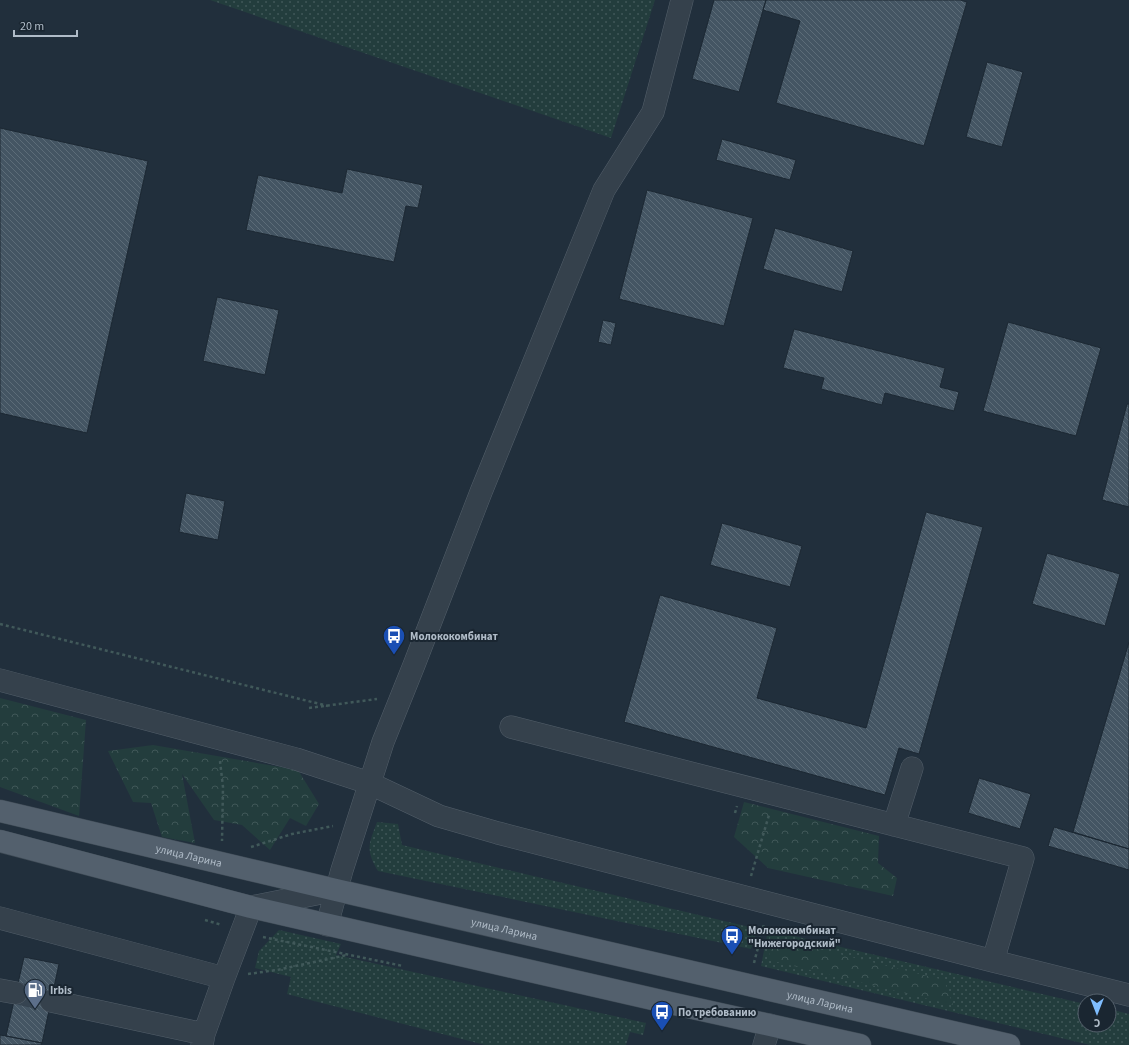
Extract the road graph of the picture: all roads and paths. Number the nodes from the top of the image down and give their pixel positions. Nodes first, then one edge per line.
1 (682, 0) edge
2 (0, 624) edge
3 (0, 680) edge
4 (382, 698) dead end
5 (328, 706) junction
6 (309, 708) dead end
7 (511, 727) dead end
8 (218, 738) junction
9 (912, 768) dead end
10 (369, 783) junction
11 (771, 808) dead end
12 (0, 810) edge
13 (357, 822) junction
14 (894, 825) junction
15 (0, 841) edge
16 (221, 848) dead end
17 (244, 850) dead end
18 (751, 876) dead end
19 (336, 890) junction
20 (251, 907) junction
21 (766, 917) dead end
22 (0, 918) edge
23 (327, 925) junction
24 (759, 947) dead end
25 (350, 954) dead end
26 (993, 962) junction
27 (224, 978) junction
28 (1129, 995) edge
29 (51, 1001) tunnel mouth
30 (767, 1035) edge
31 (203, 1039) edge
32 (860, 1045) edge
33 (1009, 1045) edge

1 - 10 street
2 - 5 path
3 - 8 street
4 - 5 path
5 - 6 path
7 - 14 street
8 - 10 street
8 - 16 path
9 - 14 street
10 - 13 street
10 - 26 street
11 - 18 path
12 - 19 main road, улица Ларина
13 - 17 path
13 - 19 street
14 - 26 street
15 - 20 main road
19 - 20 street
19 - 23 street
19 - 33 main road, улица Ларина
20 - 23 main road
20 - 27 street
21 - 24 path
22 - 27 street
23 - 30 main road
25 - 27 path
26 - 28 street
27 - 31 street
29 - 31 street
30 - 32 main road

